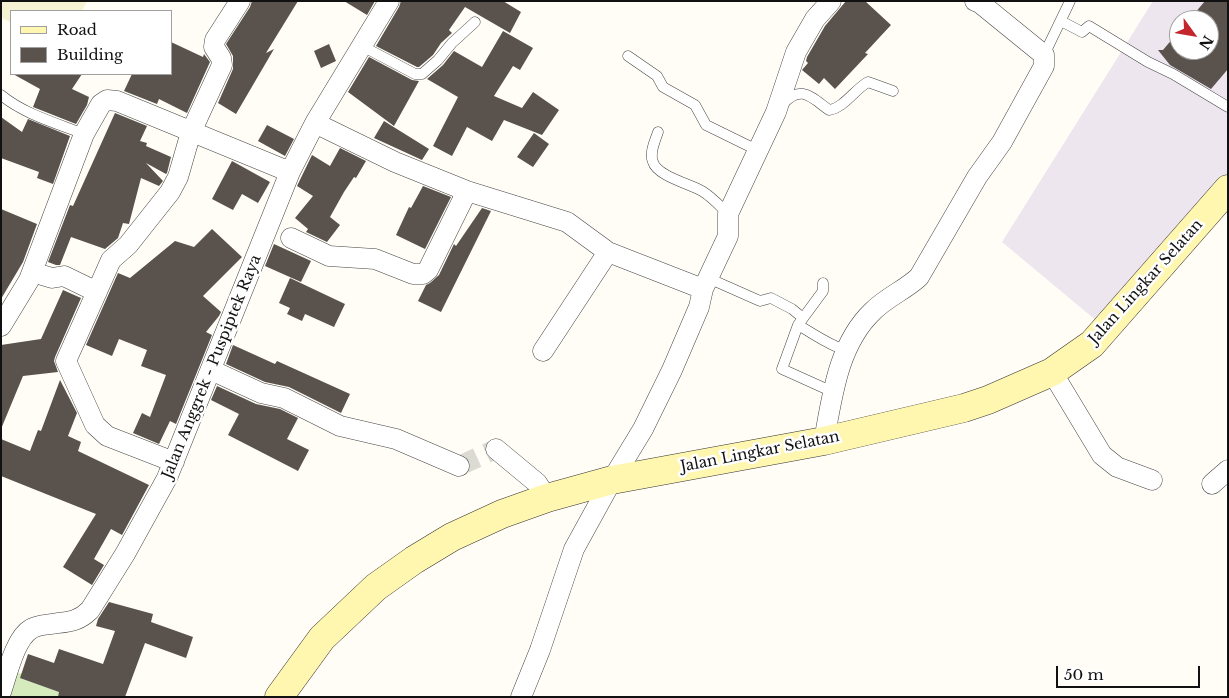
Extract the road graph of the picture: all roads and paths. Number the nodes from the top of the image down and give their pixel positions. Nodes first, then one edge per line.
1 (240, 1) edge
2 (390, 1) edge
3 (831, 1) edge
4 (975, 1) edge
5 (1070, 1) edge
6 (1060, 21) junction
7 (476, 22) dead end
8 (362, 46) junction
9 (1044, 55) junction
10 (628, 56) dead end
11 (893, 91) dead end
12 (1, 95) edge
13 (1228, 107) edge
14 (776, 112) junction
15 (315, 123) junction
16 (191, 132) junction
17 (658, 132) dead end
18 (84, 134) junction
19 (759, 151) junction
20 (290, 172) junction
21 (1228, 190) edge
22 (467, 192) junction
23 (728, 214) junction
24 (291, 238) dead end
25 (608, 252) junction
26 (32, 272) junction
27 (706, 283) junction
28 (823, 283) dead end
29 (97, 292) junction
30 (801, 321) junction
31 (1, 326) edge
32 (845, 350) junction
33 (543, 351) dead end
34 (211, 370) junction
35 (1052, 372) junction
36 (833, 392) junction
37 (824, 441) junction
38 (496, 449) dead end
39 (174, 462) junction
40 (460, 466) dead end
41 (1228, 470) edge
42 (612, 480) junction
43 (1152, 480) dead end
44 (1212, 484) dead end
45 (547, 498) junction
46 (1, 692) edge
47 (279, 697) edge
48 (521, 697) edge

1 - 16 street
2 - 8 street, Jalan Anggrek - Puspiptek Raya
3 - 14 street
4 - 9 street
5 - 6 lane
6 - 9 lane
6 - 13 lane
7 - 8 lane
8 - 15 street, Jalan Anggrek - Puspiptek Raya
9 - 32 street
10 - 19 lane
11 - 14 lane
12 - 18 lane
14 - 19 street
15 - 20 street, Jalan Anggrek - Puspiptek Raya
15 - 22 street
16 - 18 street
16 - 20 street
16 - 29 street
17 - 23 lane
18 - 26 street
19 - 23 street
20 - 34 street, Jalan Anggrek - Puspiptek Raya
21 - 35 main road, Jalan Lingkar Selatan
22 - 24 street
22 - 25 street
23 - 27 street
25 - 27 street
25 - 33 street
26 - 29 street
26 - 31 street
27 - 30 lane
27 - 42 street
28 - 30 lane
29 - 39 street
30 - 32 lane
30 - 36 lane
32 - 36 street
34 - 39 street, Jalan Anggrek - Puspiptek Raya
34 - 40 street
35 - 37 main road, Jalan Lingkar Selatan
35 - 43 street
36 - 37 street
37 - 42 main road, Jalan Lingkar Selatan
38 - 45 street
39 - 46 street, Jalan Anggrek - Puspiptek Raya
41 - 44 street
42 - 45 main road, Jalan Lingkar Selatan
42 - 48 street
45 - 47 main road, Jalan Lingkar Selatan

